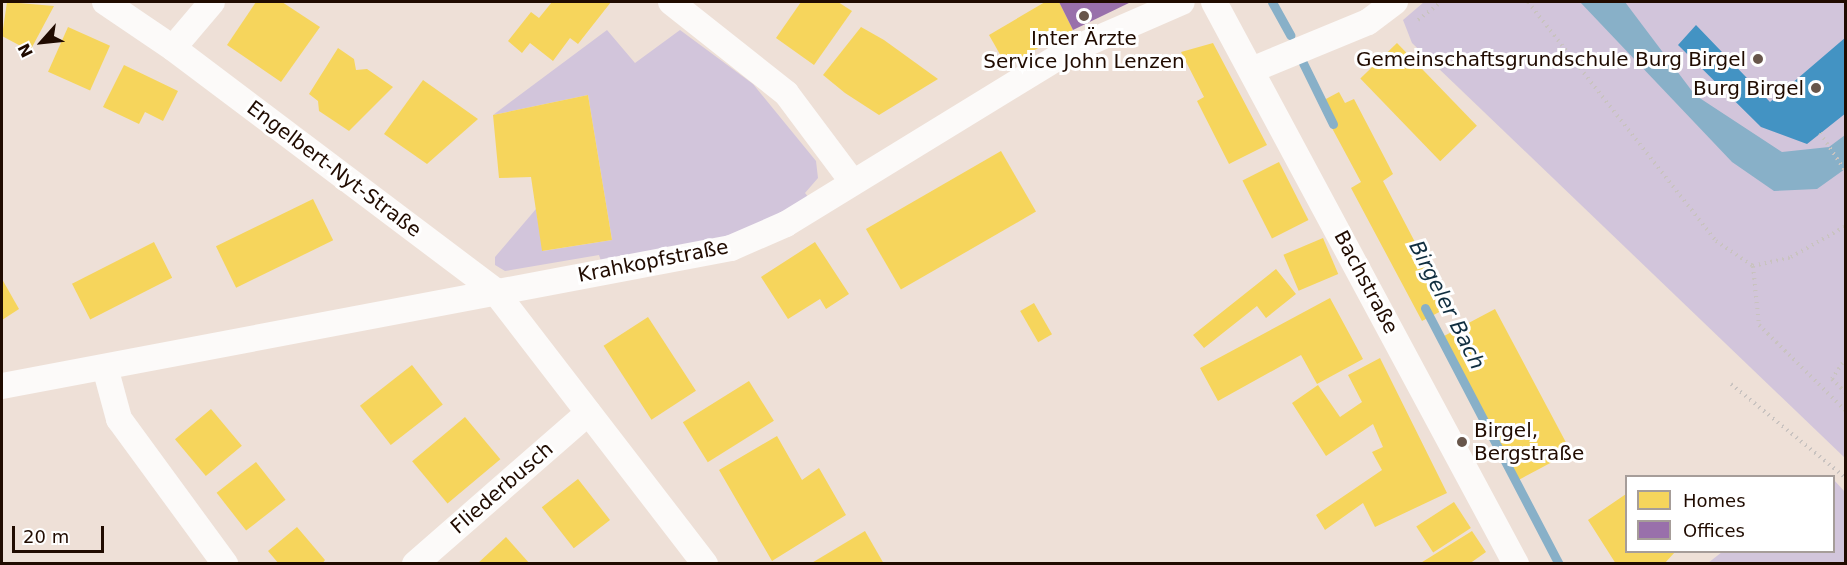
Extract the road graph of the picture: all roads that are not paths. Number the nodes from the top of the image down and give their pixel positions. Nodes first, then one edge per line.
1 (105, 2) edge
2 (212, 2) edge
3 (671, 2) edge
4 (1182, 2) edge
5 (1214, 2) edge
6 (1395, 2) edge
7 (173, 48) junction
8 (1264, 65) junction
9 (851, 180) junction
10 (494, 291) junction
11 (106, 370) junction
12 (2, 387) edge
13 (588, 413) junction
14 (225, 564) edge
15 (415, 564) edge
16 (705, 564) edge
17 (1516, 564) edge

1 - 7 street, Engelbert-Nyt-Straße
2 - 7 street
3 - 9 street
4 - 9 street, Krahkopfstraße
5 - 8 street, Bachstraße
6 - 8 street
7 - 10 street, Engelbert-Nyt-Straße
8 - 17 street, Bachstraße
9 - 10 street, Krahkopfstraße
10 - 11 street, Krahkopfstraße
10 - 13 street
11 - 12 street, Krahkopfstraße
11 - 14 street
13 - 15 street, Fliederbusch
13 - 16 street

